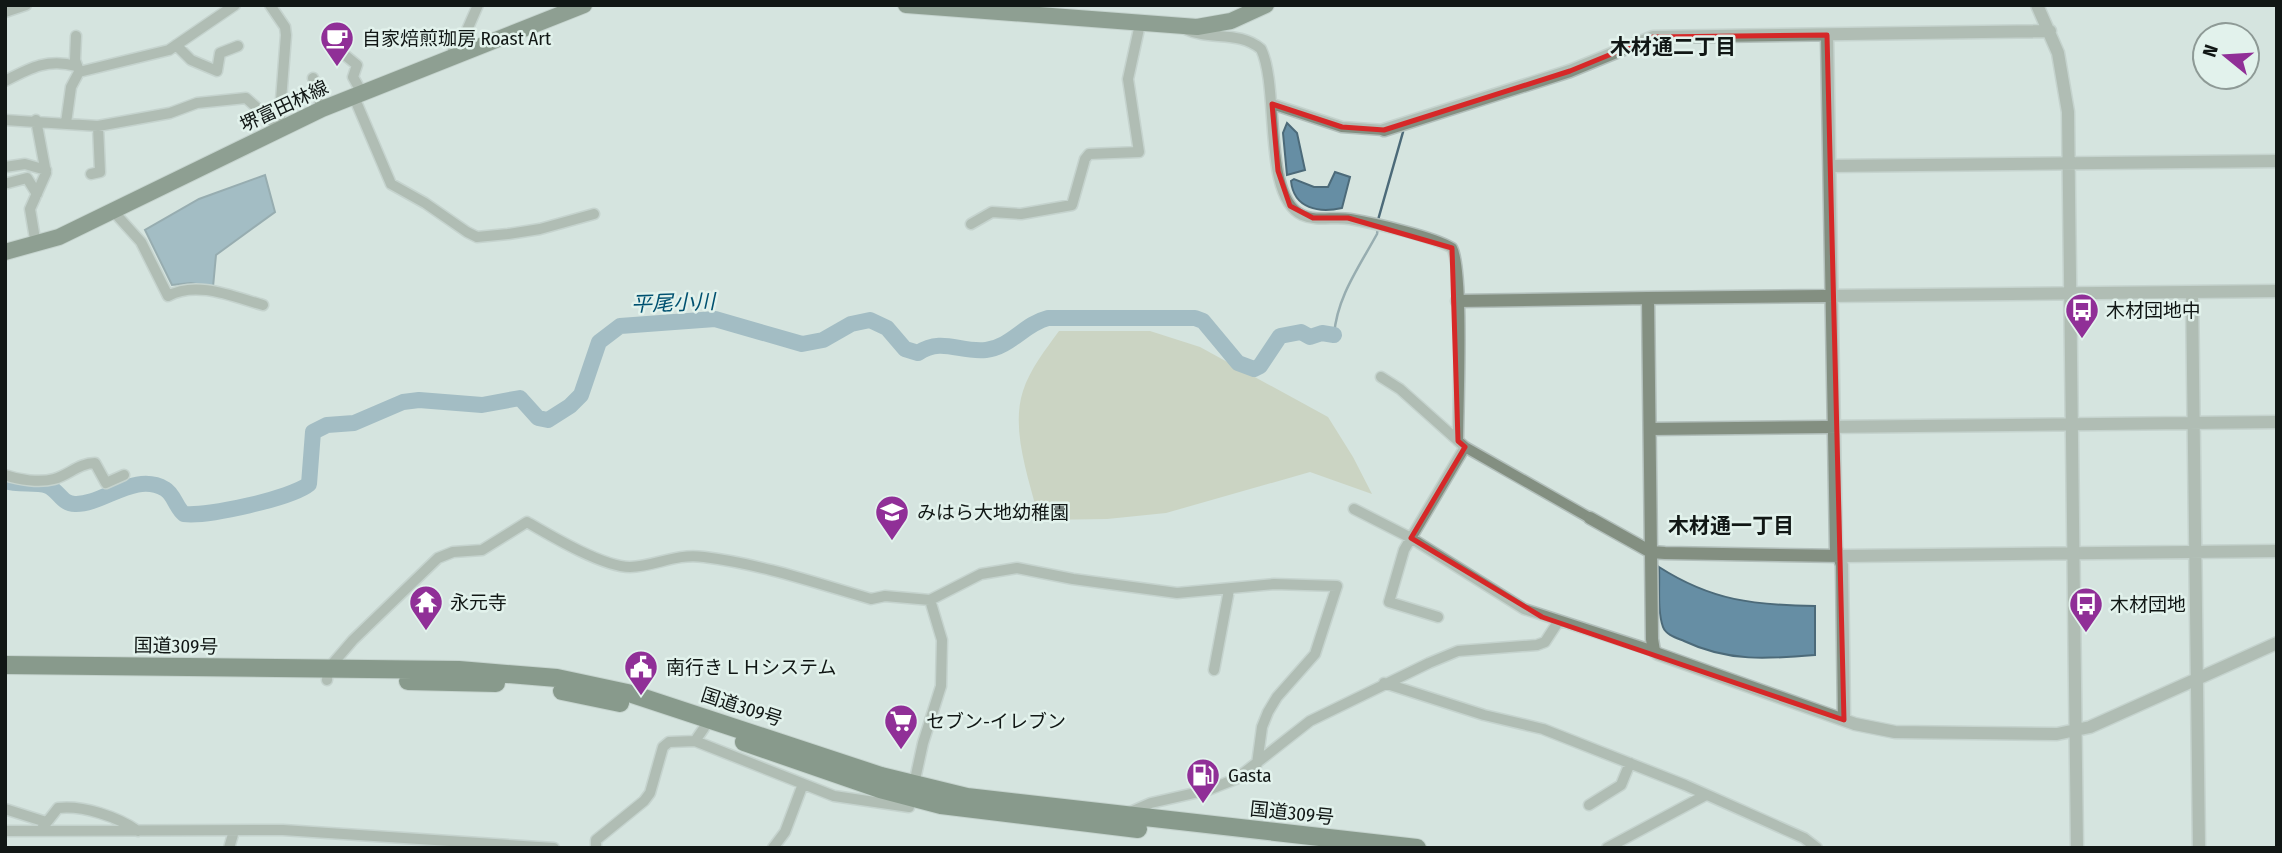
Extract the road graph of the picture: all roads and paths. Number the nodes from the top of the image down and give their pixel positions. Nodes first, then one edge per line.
1 (26, 5) edge
2 (235, 5) edge
3 (270, 5) edge
4 (478, 5) edge
5 (584, 5) edge
6 (906, 5) edge
7 (1266, 5) edge
8 (2037, 5) edge
9 (5, 12) edge
10 (1140, 24) junction
11 (1181, 27) junction
12 (2050, 32) junction
13 (1827, 35) junction
14 (76, 36) dead end
15 (176, 45) junction
16 (237, 46) dead end
17 (335, 47) dead end
18 (452, 55) junction
19 (78, 69) junction
20 (313, 78) dead end
21 (5, 81) edge
22 (358, 95) junction
23 (1272, 104) junction
24 (322, 109) junction
25 (5, 120) edge
26 (36, 120) junction
27 (66, 123) junction
28 (98, 126) junction
29 (280, 128) junction
30 (1384, 130) joint
31 (2277, 160) edge
32 (2068, 163) junction
33 (1829, 166) junction
34 (5, 167) edge
35 (46, 170) junction
36 (91, 174) dead end
37 (8, 183) dead end
38 (37, 194) junction
39 (113, 211) junction
40 (594, 214) dead end
41 (971, 224) dead end
42 (36, 245) junction
43 (5, 251) edge
44 (2277, 291) edge
45 (2193, 292) junction
46 (2070, 294) junction
47 (1832, 296) junction
48 (1647, 298) junction
49 (1457, 301) junction
50 (263, 305) dead end
51 (1381, 377) dead end
52 (2277, 422) edge
53 (2195, 423) junction
54 (2072, 424) junction
55 (1834, 427) junction
56 (1650, 429) junction
57 (1461, 444) junction
58 (5, 475) edge
59 (124, 475) dead end
60 (1354, 509) dead end
61 (1590, 518) joint
62 (1411, 538) junction
63 (2277, 551) edge
64 (1651, 552) junction
65 (2197, 552) junction
66 (2074, 553) junction
67 (1839, 556) junction
68 (1229, 590) junction
69 (930, 600) junction
70 (1438, 617) dead end
71 (1558, 622) junction
72 (2277, 643) edge
73 (1654, 652) junction
74 (5, 665) edge
75 (1214, 670) dead end
76 (328, 675) junction
77 (5, 676) edge
78 (2198, 678) junction
79 (1384, 683) junction
80 (1844, 720) junction
81 (2076, 732) junction
82 (699, 735) junction
83 (1630, 763) junction
84 (1256, 764) junction
85 (803, 784) junction
86 (913, 792) junction
87 (1704, 796) junction
88 (1589, 805) dead end
89 (5, 808) edge
90 (1125, 815) junction
91 (43, 827) junction
92 (5, 831) edge
93 (138, 831) junction
94 (234, 831) junction
95 (229, 848) edge
96 (554, 848) edge
97 (596, 848) edge
98 (774, 848) edge
99 (1309, 848) edge
100 (1417, 848) edge
101 (1607, 848) edge
102 (1817, 848) edge
103 (2077, 848) edge
104 (2199, 848) edge

1 - 9 street
2 - 15 street
3 - 29 street
4 - 18 street
5 - 18 main road, 堺富田林線
6 - 10 main road
7 - 11 main road
8 - 12 street
10 - 11 main road
10 - 41 street
11 - 23 street
12 - 13 street
12 - 32 street
13 - 30 street
13 - 33 street
14 - 19 street
15 - 16 street
15 - 19 street
17 - 22 street
18 - 22 main road, 堺富田林線
19 - 21 street
19 - 27 street
20 - 24 street
22 - 24 main road, 堺富田林線
22 - 40 street
23 - 30 street
23 - 49 street
24 - 29 main road, 堺富田林線
25 - 26 street
26 - 27 street
26 - 35 street
27 - 28 street
28 - 29 street
28 - 36 street
29 - 39 main road, 堺富田林線
31 - 32 street
32 - 33 street
32 - 46 street
33 - 47 street
34 - 35 street
35 - 38 street
37 - 38 street
38 - 42 street
39 - 42 main road, 堺富田林線
39 - 50 street
42 - 43 main road, 堺富田林線
44 - 45 street
45 - 46 street
45 - 53 street
46 - 47 street
46 - 54 street
47 - 48 street
47 - 55 street
48 - 49 street
48 - 56 street
49 - 57 street
51 - 57 street
52 - 53 street
53 - 54 street
53 - 65 street
54 - 55 street
54 - 66 street
55 - 56 street
55 - 67 street
56 - 64 street
57 - 61 street
57 - 62 street
58 - 59 street
60 - 62 street
61 - 64 street
62 - 70 street
62 - 71 street
63 - 65 street
64 - 67 street
64 - 73 street
65 - 66 street
65 - 78 street
66 - 67 street
66 - 81 street
67 - 80 street
68 - 69 street
68 - 75 street
68 - 84 street
69 - 76 street
69 - 86 street
71 - 73 street
71 - 79 street
72 - 78 street
73 - 80 street
74 - 76 highway, 国道309号
76 - 77 highway, 国道309号
76 - 82 highway, 国道309号
76 - 86 highway, 国道309号
78 - 81 street
78 - 104 street
79 - 83 street
79 - 84 street
80 - 81 street
81 - 103 street
82 - 85 street
82 - 86 highway, 国道309号
82 - 97 street
83 - 87 street
83 - 88 street
84 - 90 street
85 - 86 street
85 - 98 street
86 - 90 highway, 国道309号
86 - 99 highway, 国道309号
87 - 101 street
87 - 102 street
89 - 91 street
90 - 100 highway, 国道309号
91 - 92 street
91 - 93 street
91 - 93 street
93 - 94 street
94 - 95 street
94 - 96 street

